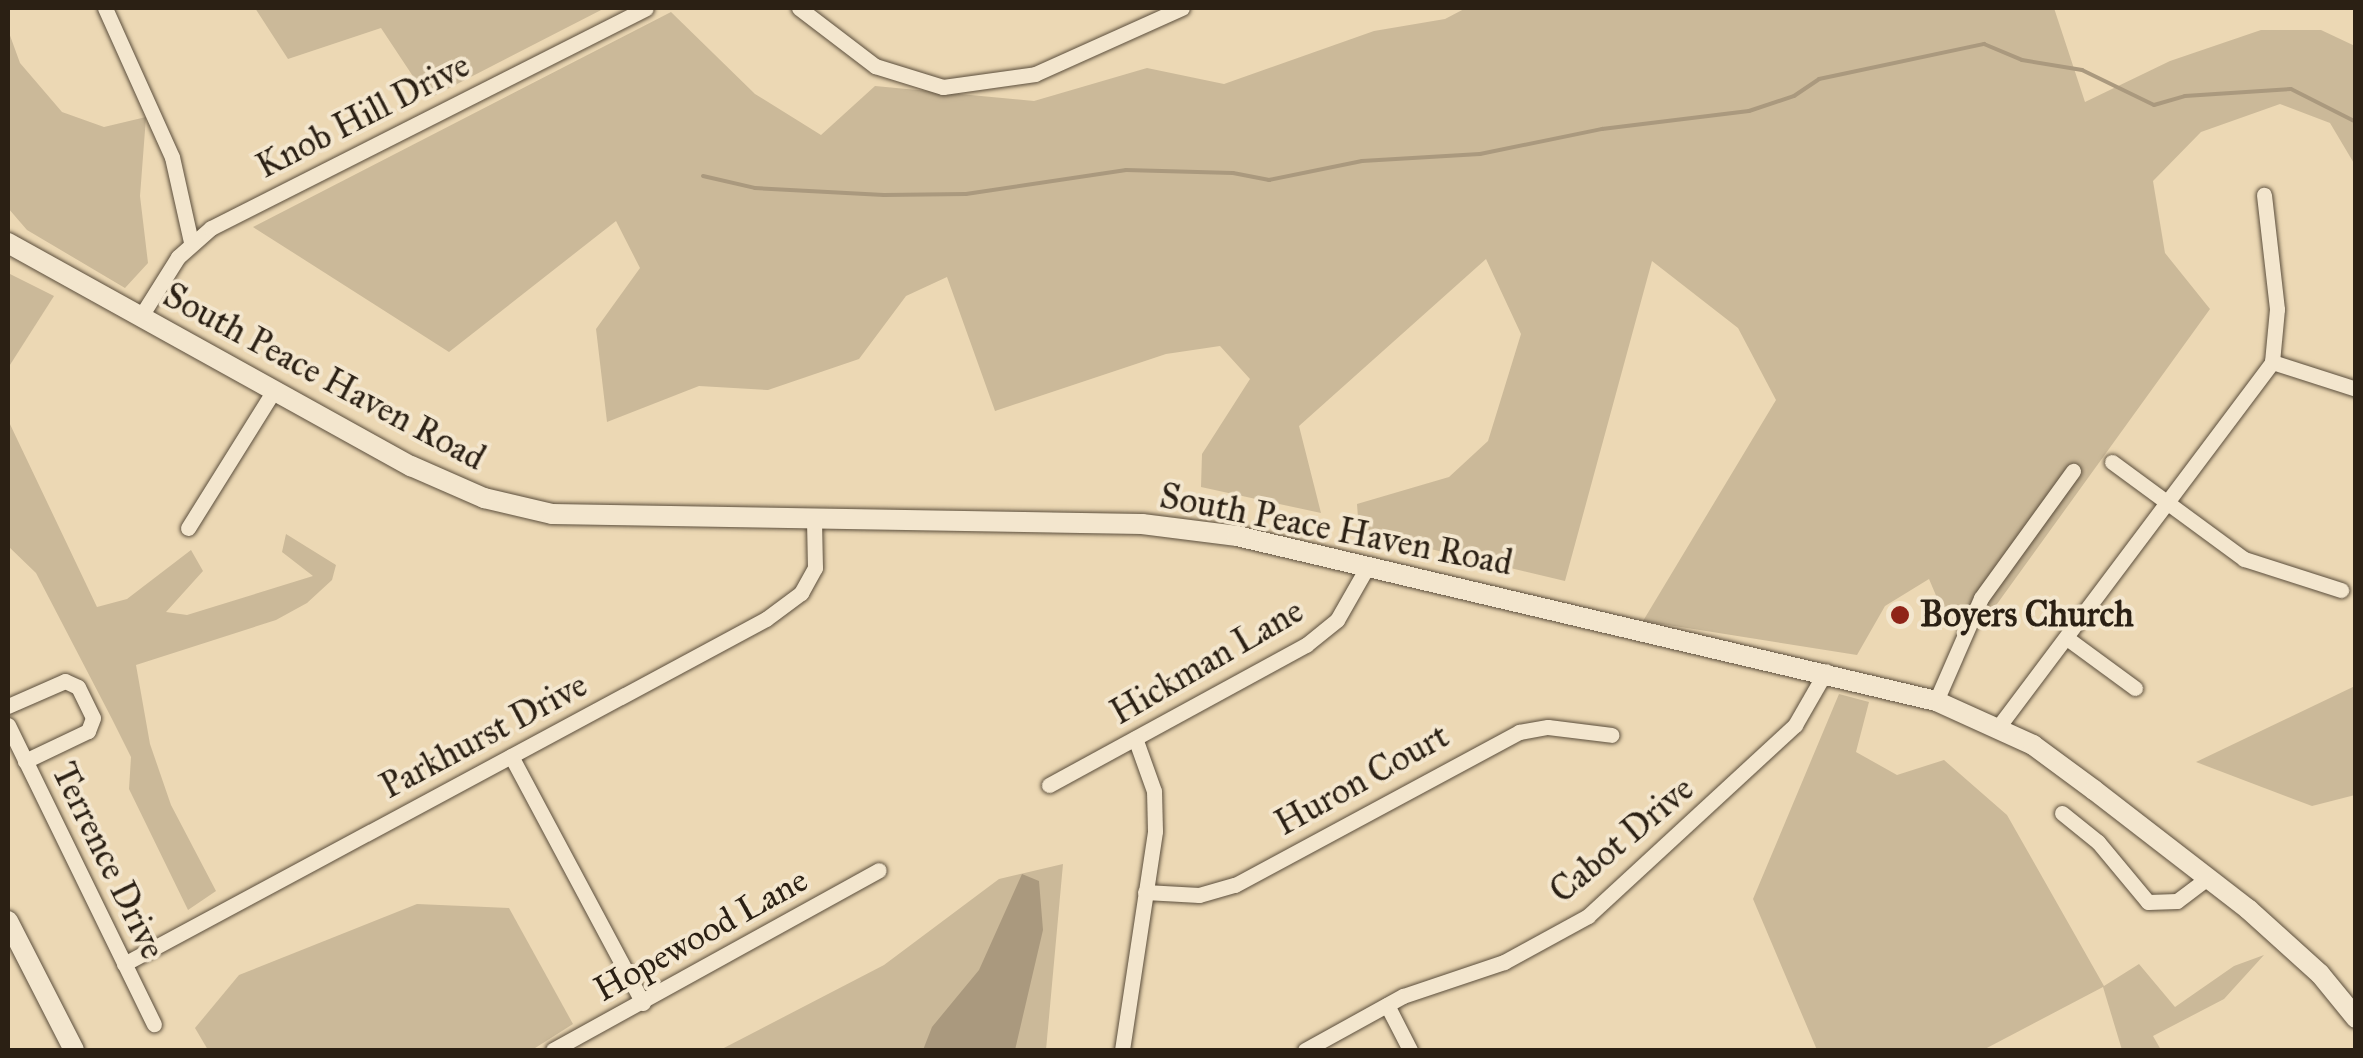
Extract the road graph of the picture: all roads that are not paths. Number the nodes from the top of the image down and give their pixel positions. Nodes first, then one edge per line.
1 (105, 8) edge
2 (646, 8) edge
3 (799, 8) edge
4 (1182, 8) edge
5 (2264, 195) dead end
6 (191, 242) junction
7 (8, 243) edge
8 (141, 316) junction
9 (2272, 362) junction
10 (2356, 389) edge
11 (273, 392) junction
12 (2112, 462) dead end
13 (2074, 471) dead end
14 (2166, 506) junction
15 (814, 520) junction
16 (188, 528) dead end
17 (1369, 564) junction
18 (2341, 590) dead end
19 (2068, 639) junction
20 (1826, 672) junction
21 (2135, 688) dead end
22 (1936, 701) junction
23 (8, 706) edge
24 (8, 726) edge
25 (1998, 726) junction
26 (1612, 735) dead end
27 (1135, 738) junction
28 (12, 746) edge
29 (510, 756) junction
30 (25, 760) junction
31 (1049, 784) dead end
32 (2062, 813) dead end
33 (878, 870) dead end
34 (2207, 878) junction
35 (1145, 892) junction
36 (8, 904) edge
37 (8, 921) edge
38 (24, 948) junction
39 (124, 964) junction
40 (643, 1002) junction
41 (1387, 1005) junction
42 (2356, 1018) edge
43 (154, 1024) dead end
44 (74, 1050) edge
45 (552, 1050) edge
46 (1122, 1050) edge
47 (1305, 1050) edge
48 (1410, 1050) edge

1 - 6 street
2 - 6 street, Knob Hill Drive
3 - 4 street
5 - 9 street
6 - 8 street, Knob Hill Drive
7 - 8 main road, South Peace Haven Road
8 - 11 main road, South Peace Haven Road
9 - 10 street
9 - 14 street
11 - 15 main road, South Peace Haven Road
11 - 16 street
12 - 14 street
13 - 22 street
14 - 18 street
14 - 19 street
15 - 17 main road, South Peace Haven Road
15 - 29 street, Parkhurst Drive
17 - 20 main road, South Peace Haven Road
17 - 27 street, Hickman Lane
19 - 21 street
19 - 25 street
20 - 22 main road, South Peace Haven Road
20 - 41 street, Cabot Drive
22 - 25 main road, South Peace Haven Road
23 - 30 street
24 - 28 street, Terrence Drive
25 - 34 main road, South Peace Haven Road
26 - 35 street, Huron Court
27 - 31 street, Hickman Lane
27 - 35 street
28 - 30 street, Terrence Drive
29 - 39 street, Parkhurst Drive
29 - 40 street
30 - 39 street, Terrence Drive
32 - 34 street
33 - 40 street, Hopewood Lane
34 - 42 main road, South Peace Haven Road
35 - 46 street
36 - 38 main road
37 - 38 main road
38 - 44 main road
39 - 43 street, Terrence Drive
40 - 45 street, Hopewood Lane
41 - 47 street, Cabot Drive
41 - 48 street

